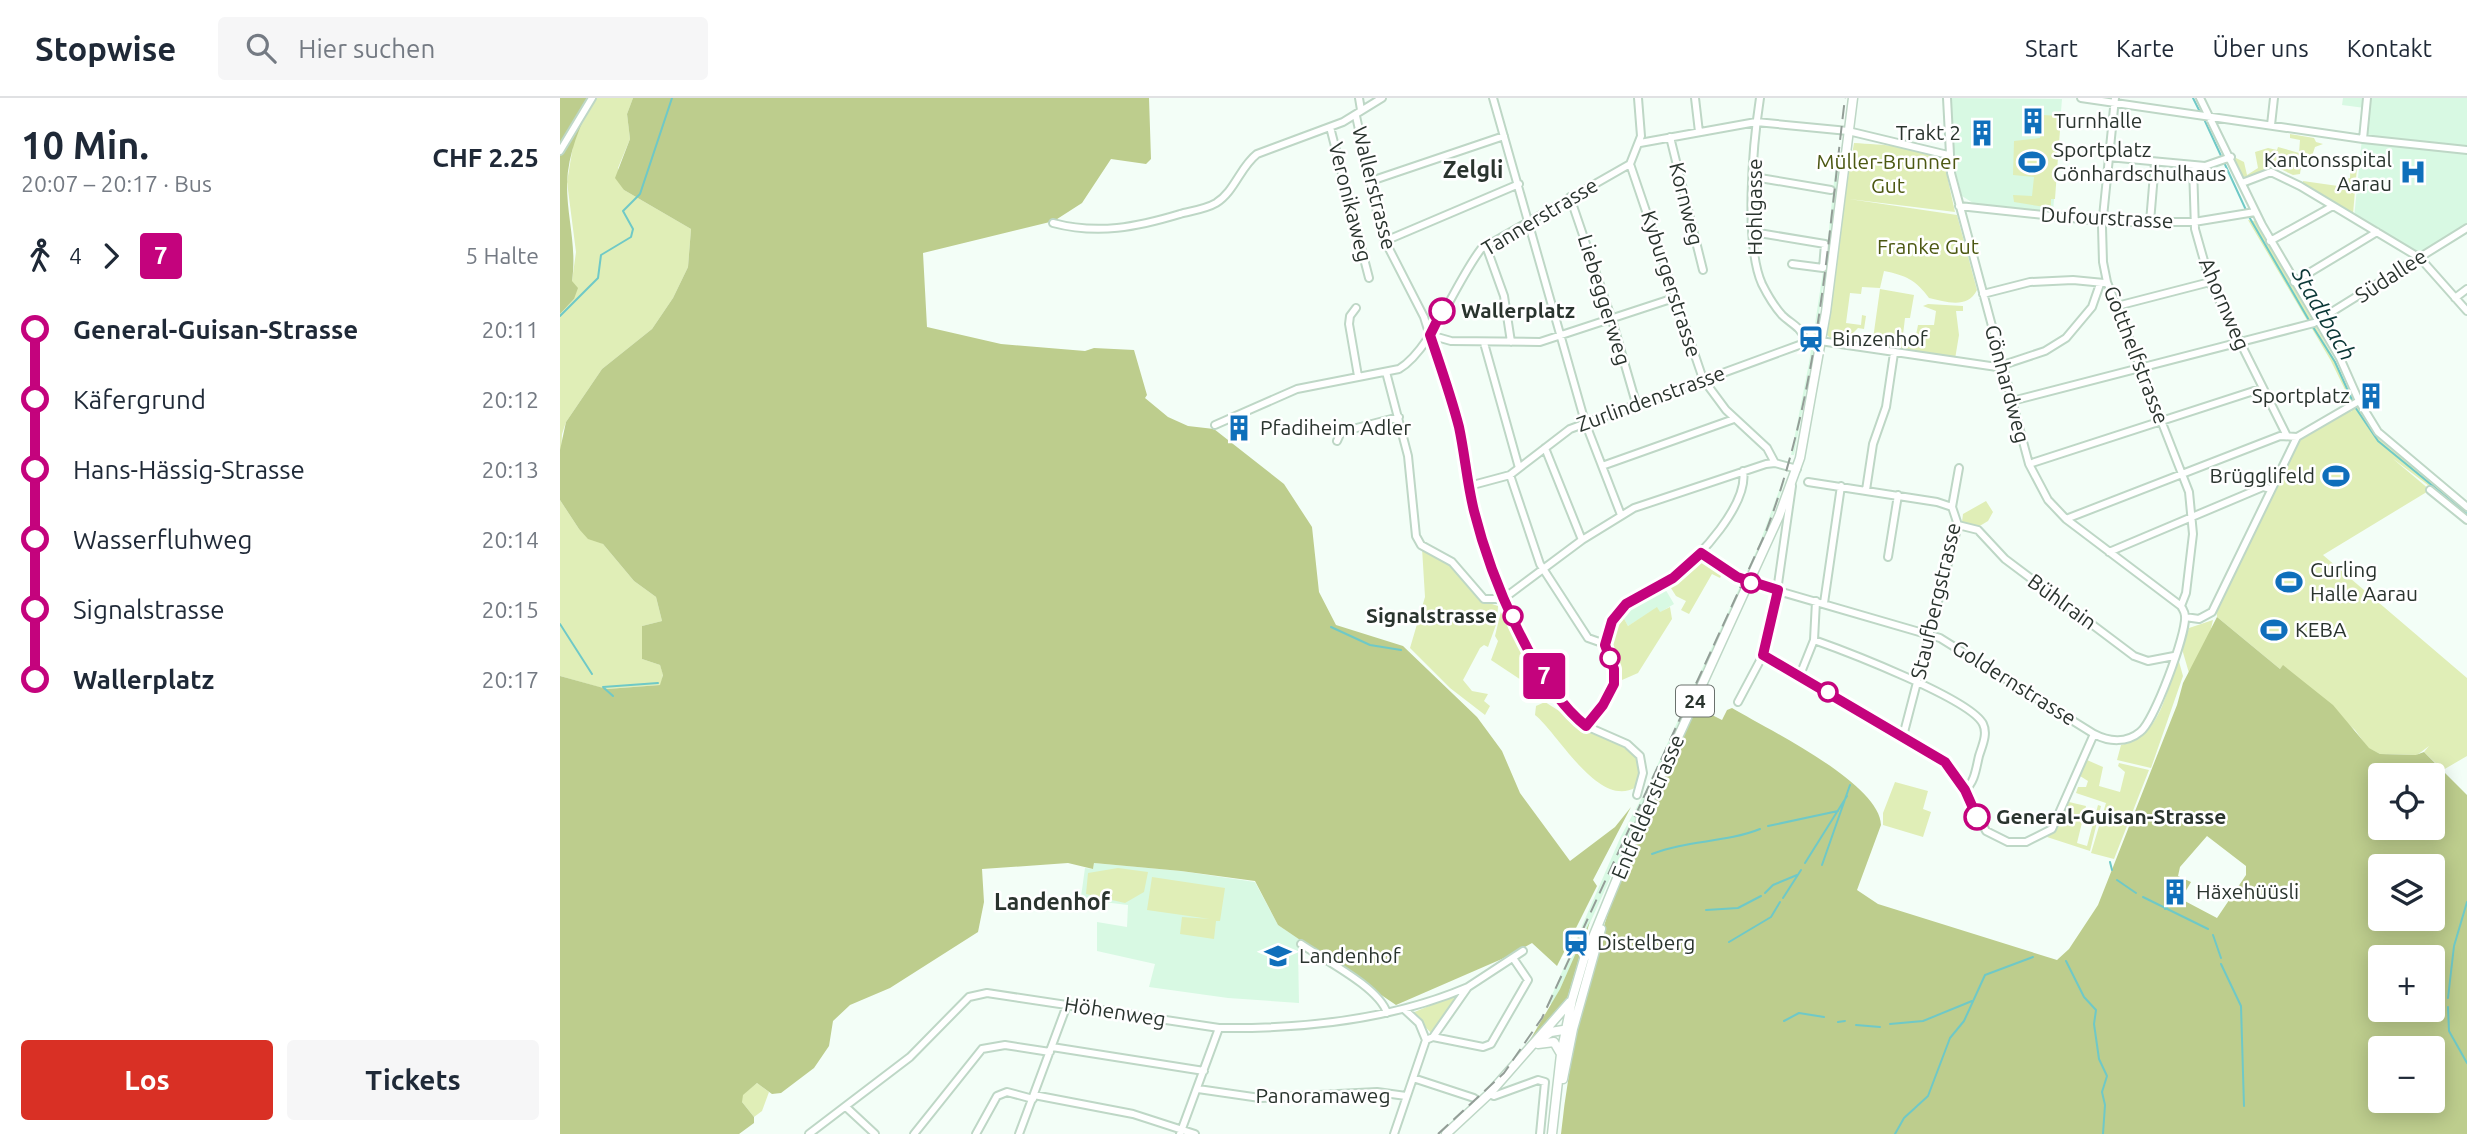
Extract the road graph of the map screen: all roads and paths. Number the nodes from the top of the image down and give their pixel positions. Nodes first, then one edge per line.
1 (592, 98) edge
2 (1359, 98) edge
3 (1382, 98) edge
4 (1493, 98) edge
5 (1638, 98) edge
6 (1695, 98) edge
7 (1760, 98) edge
8 (1853, 98) edge
9 (1947, 98) edge
10 (2081, 98) edge
11 (2200, 98) edge
12 (2274, 98) edge
13 (2367, 98) edge
14 (2114, 101) edge
15 (1358, 113) junction
16 (2205, 116) junction
17 (1756, 122) junction
18 (2271, 125) junction
19 (1330, 127) junction
20 (1848, 131) junction
21 (1699, 132) junction
22 (1504, 136) junction
23 (1670, 137) junction
24 (2363, 139) junction
25 (1640, 142) junction
26 (2467, 150) edge
27 (560, 151) edge
28 (1948, 155) junction
29 (2108, 158) junction
30 (2227, 159) junction
31 (2154, 162) junction
32 (1630, 164) junction
33 (2193, 166) junction
34 (1754, 177) junction
35 (1371, 181) junction
36 (2242, 183) junction
37 (1518, 184) junction
38 (1831, 190) dead end
39 (1570, 197) junction
40 (1959, 206) junction
41 (2333, 206) junction
42 (2250, 214) junction
43 (1529, 219) junction
44 (2102, 221) junction
45 (2150, 222) junction
46 (2194, 222) junction
47 (1054, 223) dead end
48 (2467, 228) edge
49 (1752, 232) junction
50 (2378, 232) junction
51 (1385, 241) junction
52 (2270, 241) junction
53 (1486, 246) junction
54 (2420, 258) junction
55 (1792, 264) dead end
56 (1703, 270) dead end
57 (1369, 278) dead end
58 (2210, 282) junction
59 (2294, 282) junction
60 (2104, 283) junction
61 (2467, 289) edge
62 (1983, 294) junction
63 (1674, 298) junction
64 (2455, 298) junction
65 (2117, 306) junction
66 (1356, 308) dead end
67 (2467, 311) edge
68 (1612, 320) junction
69 (2317, 322) junction
70 (1430, 335) junction
71 (1560, 336) junction
72 (1803, 341) joint
73 (1821, 341) junction
74 (1511, 342) junction
75 (1484, 343) junction
76 (2238, 344) junction
77 (1894, 353) junction
78 (2004, 364) junction
79 (2141, 368) junction
80 (1386, 372) junction
81 (1357, 376) junction
82 (1703, 379) junction
83 (2263, 388) junction
84 (2012, 401) junction
85 (1636, 403) junction
86 (2356, 403) junction
87 (1399, 417) junction
88 (1734, 419) junction
89 (2162, 421) junction
90 (1585, 422) junction
91 (1215, 425) dead end
92 (2286, 434) junction
93 (2297, 436) junction
94 (1337, 441) dead end
95 (1545, 447) junction
96 (1774, 463) junction
97 (2029, 464) junction
98 (1602, 466) junction
99 (1519, 468) junction
100 (1959, 468) dead end
101 (1797, 469) junction
102 (1743, 471) junction
103 (2183, 474) junction
104 (1510, 475) junction
105 (1808, 482) dead end
106 (1792, 484) junction
107 (1469, 486) junction
108 (1841, 486) junction
109 (2271, 489) junction
110 (1866, 490) junction
111 (2430, 490) dead end
112 (1898, 495) junction
113 (1952, 507) junction
114 (2467, 507) edge
115 (1621, 515) junction
116 (2192, 517) junction
117 (2066, 519) junction
118 (2467, 520) edge
119 (1958, 525) junction
120 (1581, 540) junction
121 (2109, 552) junction
122 (1701, 553) junction
123 (1888, 557) dead end
124 (1543, 570) junction
125 (1743, 580) dead end
126 (1754, 584) dead end
127 (1778, 590) junction
128 (1503, 597) junction
129 (1820, 602) junction
130 (2180, 606) junction
131 (2185, 617) junction
132 (1930, 634) junction
133 (1814, 640) junction
134 (1605, 645) junction
135 (1763, 655) junction
136 (2174, 656) junction
137 (1800, 676) junction
138 (1918, 682) junction
139 (1738, 702) dead end
140 (1586, 726) junction
141 (2094, 734) junction
142 (1903, 736) junction
143 (1965, 790) junction
144 (1637, 794) dead end
145 (1604, 913) junction
146 (1301, 944) dead end
147 (1523, 951) dead end
148 (1513, 958) junction
149 (1468, 987) junction
150 (1572, 1000) junction
151 (1067, 1005) junction
152 (1405, 1010) junction
153 (1387, 1013) junction
154 (1551, 1024) junction
155 (1219, 1028) junction
156 (1569, 1028) junction
157 (1430, 1038) junction
158 (1529, 1049) junction
159 (1051, 1050) junction
160 (1561, 1054) junction
161 (1204, 1070) junction
162 (1413, 1078) junction
163 (1198, 1089) junction
164 (1489, 1094) junction
165 (1406, 1096) junction
166 (1034, 1097) junction
167 (1474, 1098) dead end
168 (846, 1107) junction
169 (1181, 1132) edge
170 (1451, 1132) edge
171 (809, 1134) edge
172 (876, 1134) edge
173 (914, 1134) edge
174 (976, 1134) edge
175 (1019, 1134) edge
176 (1195, 1134) edge
177 (1394, 1134) edge
178 (1541, 1134) edge
179 (1553, 1134) edge

1 - 27 street
2 - 15 street, Wallerstrasse
3 - 15 street
4 - 22 street
5 - 25 street
6 - 21 street
7 - 17 street, Hohlgasse
8 - 20 main road, Entfelderstrasse / 24
9 - 28 street, Gönhardweg
10 - 14 street
11 - 16 street
12 - 18 street
13 - 24 street
14 - 16 street
14 - 29 street, Gotthelfstrasse
15 - 19 street
15 - 35 street, Wallerstrasse
16 - 18 street
16 - 30 street
17 - 20 street
17 - 21 street
17 - 34 street, Hohlgasse
18 - 24 street
19 - 47 street
19 - 57 street, Veronikaweg
20 - 28 street
20 - 73 main road, Entfelderstrasse / 24
21 - 23 street
22 - 35 street
22 - 37 street
23 - 25 street
23 - 56 street, Kornweg
24 - 26 street
25 - 32 street
28 - 40 street, Gönhardweg
29 - 31 street
29 - 44 street, Gotthelfstrasse
30 - 33 street
30 - 36 street
31 - 33 street
31 - 45 street
32 - 39 street, Tannerstrasse
32 - 63 street, Kyburgerstrasse
33 - 46 street, Ahornweg
34 - 38 street
34 - 49 street, Hohlgasse
35 - 51 street, Wallerstrasse
36 - 41 street
36 - 42 street
37 - 43 street
37 - 51 street
39 - 43 street, Tannerstrasse
39 - 68 street, Liebeggerweg
40 - 44 street, Dufourstrasse
40 - 62 street, Gönhardweg
41 - 50 street
41 - 52 street
42 - 46 street, Dufourstrasse
42 - 52 street
43 - 53 street, Tannerstrasse
43 - 71 street
44 - 45 street, Dufourstrasse
44 - 60 street, Gotthelfstrasse
45 - 46 street, Dufourstrasse
46 - 58 street, Ahornweg
48 - 54 street, Südallee
49 - 55 street
49 - 72 street, Hohlgasse
50 - 54 street
50 - 59 street
51 - 70 street, Wallerstrasse
52 - 59 street
53 - 70 street, Tannerstrasse
53 - 74 street
54 - 64 street
54 - 69 street, Südallee
58 - 65 street
58 - 76 street, Ahornweg
59 - 69 street
60 - 62 street
60 - 65 street, Gotthelfstrasse
60 - 78 street
61 - 64 street
62 - 78 street, Gönhardweg
63 - 68 street
63 - 82 street, Kyburgerstrasse
64 - 67 street
65 - 79 street, Gotthelfstrasse
66 - 81 street
68 - 71 street
68 - 85 street, Liebeggerweg
69 - 76 street, Südallee
69 - 86 street
70 - 75 street
70 - 80 street, Tannerstrasse
70 - 107 street
71 - 74 street
71 - 90 street
72 - 82 street, Zurlindenstrasse
73 - 77 street
73 - 101 main road, Entfelderstrasse / 24
74 - 75 street
75 - 99 street
76 - 79 street, Südallee
76 - 83 street, Ahornweg
77 - 78 street
77 - 110 street
78 - 84 street, Gönhardweg
79 - 84 street, Südallee
79 - 89 street, Gotthelfstrasse
80 - 81 street, Tannerstrasse
80 - 87 street
81 - 91 street, Tannerstrasse
82 - 85 street, Zurlindenstrasse
82 - 88 street, Kyburgerstrasse
83 - 89 street
83 - 92 street, Ahornweg
84 - 97 street, Gönhardweg
85 - 90 street, Zurlindenstrasse
86 - 93 street
86 - 114 street
87 - 94 street
87 - 128 street
88 - 96 street, Kyburgerstrasse
88 - 98 street
89 - 97 street
89 - 103 street, Gotthelfstrasse
90 - 95 street, Zurlindenstrasse
90 - 98 street
92 - 93 street
92 - 103 street
93 - 109 street
95 - 99 street, Zurlindenstrasse
95 - 120 street
96 - 101 street
96 - 102 street
97 - 117 street, Gönhardweg
98 - 115 street
99 - 104 street, Zurlindenstrasse
100 - 113 street
101 - 106 main road, Entfelderstrasse / 24
102 - 115 street
102 - 122 street
103 - 116 street, Gotthelfstrasse
103 - 117 street
104 - 107 street, Zurlindenstrasse
104 - 124 street
105 - 108 street
106 - 127 street
106 - 145 main road, Entfelderstrasse / 24
107 - 128 street
108 - 110 street
108 - 129 street
109 - 116 street
109 - 131 street
110 - 112 street
111 - 118 street
112 - 113 street
112 - 123 street
113 - 119 street, Staufbergstrasse
115 - 120 street
116 - 121 street
116 - 130 street, Gotthelfstrasse
117 - 121 street, Gönhardweg
119 - 132 street, Staufbergstrasse
119 - 136 street, Bühlrain
120 - 124 street
121 - 130 street, Gönhardweg
122 - 125 street
122 - 134 street
124 - 128 street
124 - 134 street
126 - 127 street, Goldernstrasse
127 - 129 street, Goldernstrasse
127 - 135 street
128 - 140 street
129 - 132 street, Goldernstrasse
129 - 133 street
130 - 131 street
131 - 136 street, Goldernstrasse
132 - 138 street, Staufbergstrasse
132 - 141 street, Goldernstrasse
133 - 137 street
133 - 138 street
134 - 140 street
135 - 137 street
135 - 139 street
136 - 141 street, Goldernstrasse
137 - 142 street
138 - 142 street, Staufbergstrasse
138 - 143 street
140 - 144 street
141 - 143 street
142 - 143 street
145 - 150 main road, Entfelderstrasse / 24
145 - 156 main road, Entfelderstrasse / 24
146 - 153 street
147 - 148 street
148 - 149 street
148 - 157 street
149 - 152 street, Höhenweg
149 - 157 street
150 - 154 main road
150 - 156 main road, Entfelderstrasse / 24
151 - 155 street, Höhenweg
151 - 159 street
151 - 168 street, Höhenweg
152 - 153 street, Höhenweg
152 - 157 street
153 - 155 street, Höhenweg
154 - 156 main road
154 - 158 main road
155 - 161 street
156 - 158 main road
156 - 160 main road, Entfelderstrasse / 24
156 - 179 main road, 24
157 - 162 street
158 - 160 main road
158 - 164 main road
159 - 161 street
159 - 166 street
159 - 173 street
160 - 179 main road, Entfelderstrasse / 24
161 - 163 street
162 - 165 street
162 - 167 street
163 - 165 street, Panoramaweg
163 - 169 street
164 - 170 main road
164 - 178 street
165 - 177 street
166 - 169 street
166 - 174 street
166 - 175 street
168 - 171 street, Höhenweg
168 - 172 street
169 - 176 street

